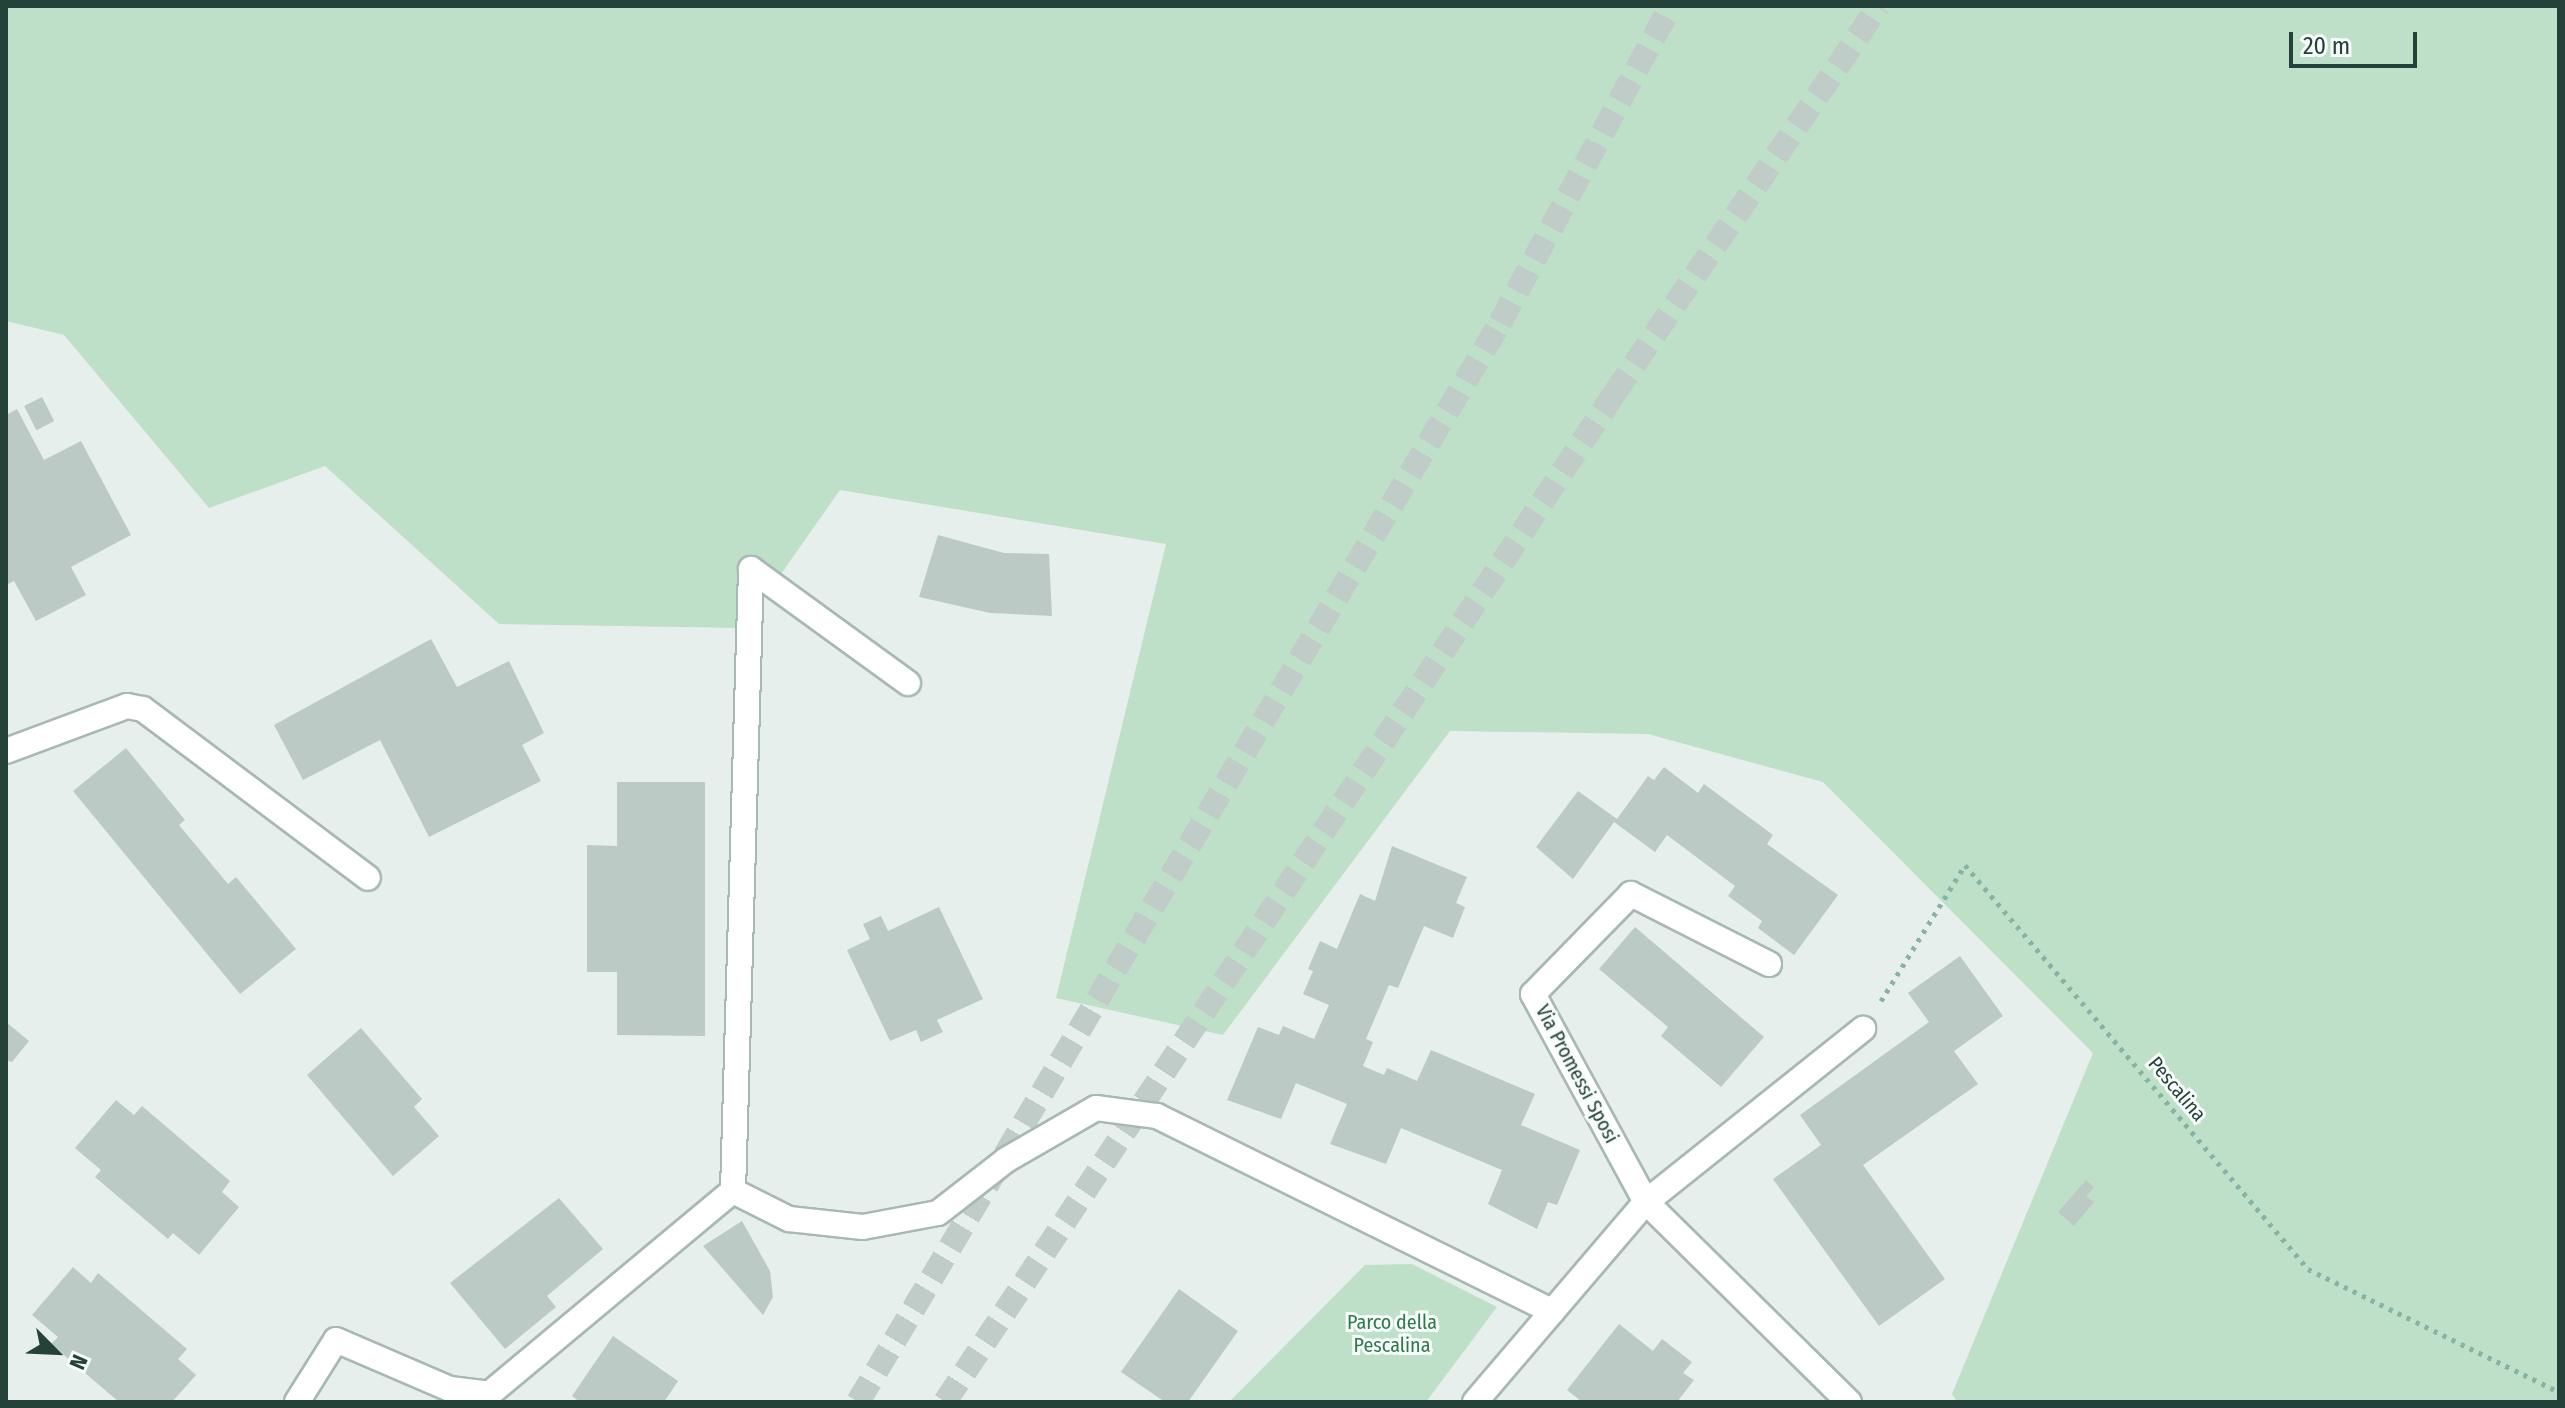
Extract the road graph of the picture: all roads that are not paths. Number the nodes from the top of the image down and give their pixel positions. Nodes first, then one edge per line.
1 (908, 683) dead end
2 (6, 751) edge
3 (368, 878) dead end
4 (1769, 964) dead end
5 (1863, 1029) road end
6 (733, 1191) junction
7 (1646, 1202) junction
8 (1552, 1311) junction
9 (297, 1402) edge
10 (1475, 1402) edge
11 (1849, 1402) edge

1 - 6 street
2 - 3 street
4 - 7 street, Via Promessi Sposi
5 - 7 street
6 - 8 street
6 - 9 street
7 - 8 street
7 - 11 street
8 - 10 street

